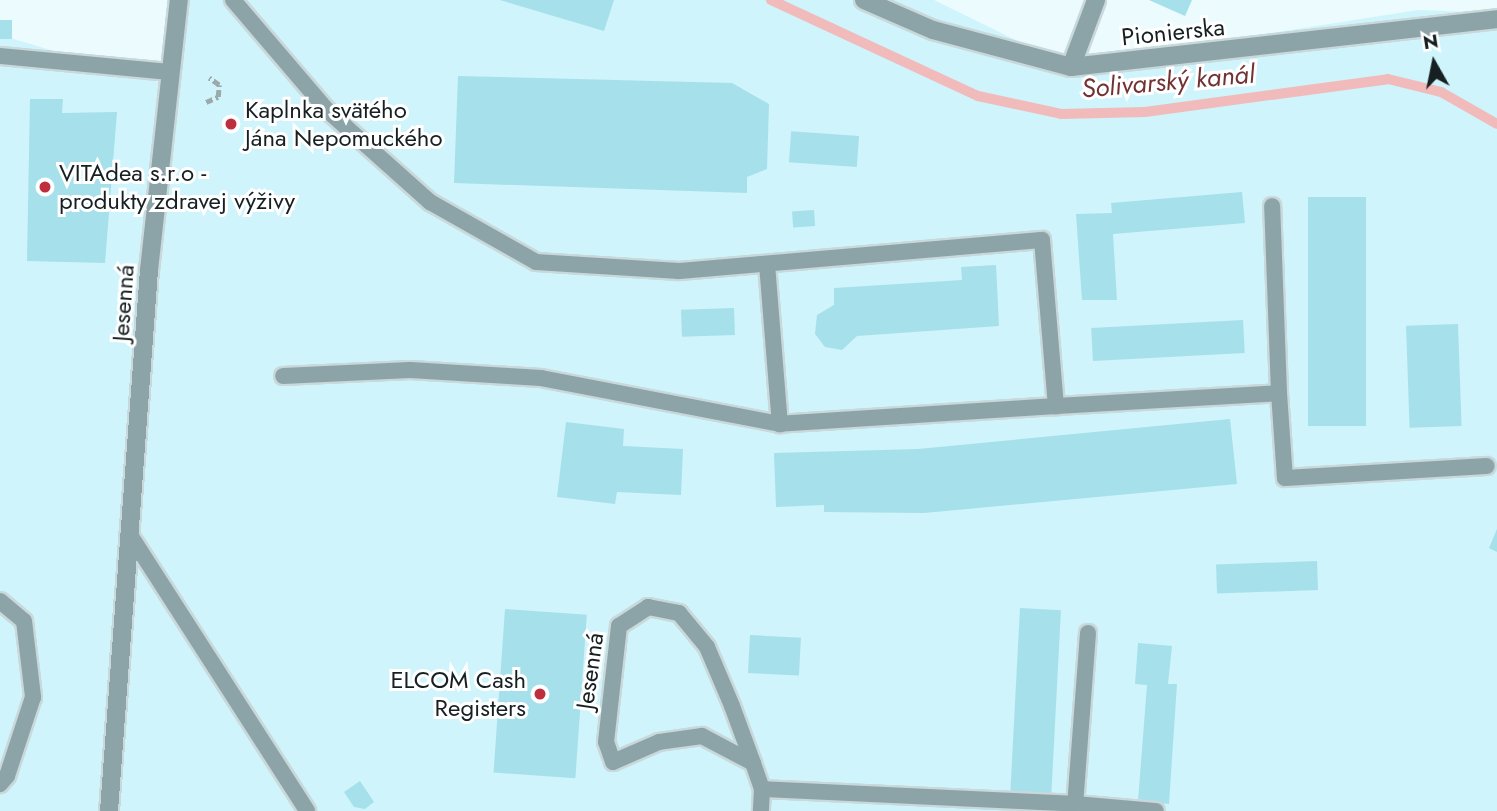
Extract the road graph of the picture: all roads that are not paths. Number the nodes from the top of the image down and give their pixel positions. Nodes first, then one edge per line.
1 (179, 0) edge
2 (233, 0) edge
3 (864, 0) edge
4 (1096, 0) edge
5 (1497, 19) edge
6 (0, 56) edge
7 (1071, 67) junction
8 (169, 72) junction
9 (1272, 206) dead end
10 (767, 264) junction
11 (283, 376) dead end
12 (1279, 394) junction
13 (1056, 406) junction
14 (780, 424) junction
15 (1487, 466) dead end
16 (132, 538) junction
17 (0, 601) edge
18 (1087, 633) dead end
19 (753, 762) junction
20 (0, 784) edge
21 (762, 789) junction
22 (1075, 804) junction
23 (109, 811) edge
24 (307, 811) edge
25 (761, 811) edge
26 (1156, 811) edge

1 - 8 street, Jesenná
2 - 10 lane
3 - 7 street, Pionierska
4 - 7 street
5 - 7 street, Pionierska
6 - 8 lane
8 - 16 street, Jesenná
9 - 12 lane
10 - 13 lane
10 - 14 lane
11 - 14 lane
12 - 13 lane
12 - 15 lane
13 - 14 lane
16 - 23 street, Jesenná
16 - 24 lane
17 - 20 lane
18 - 22 lane
19 - 19 lane, Jesenná
19 - 21 lane, Jesenná
21 - 22 lane
21 - 25 lane, Jesenná
22 - 26 lane

